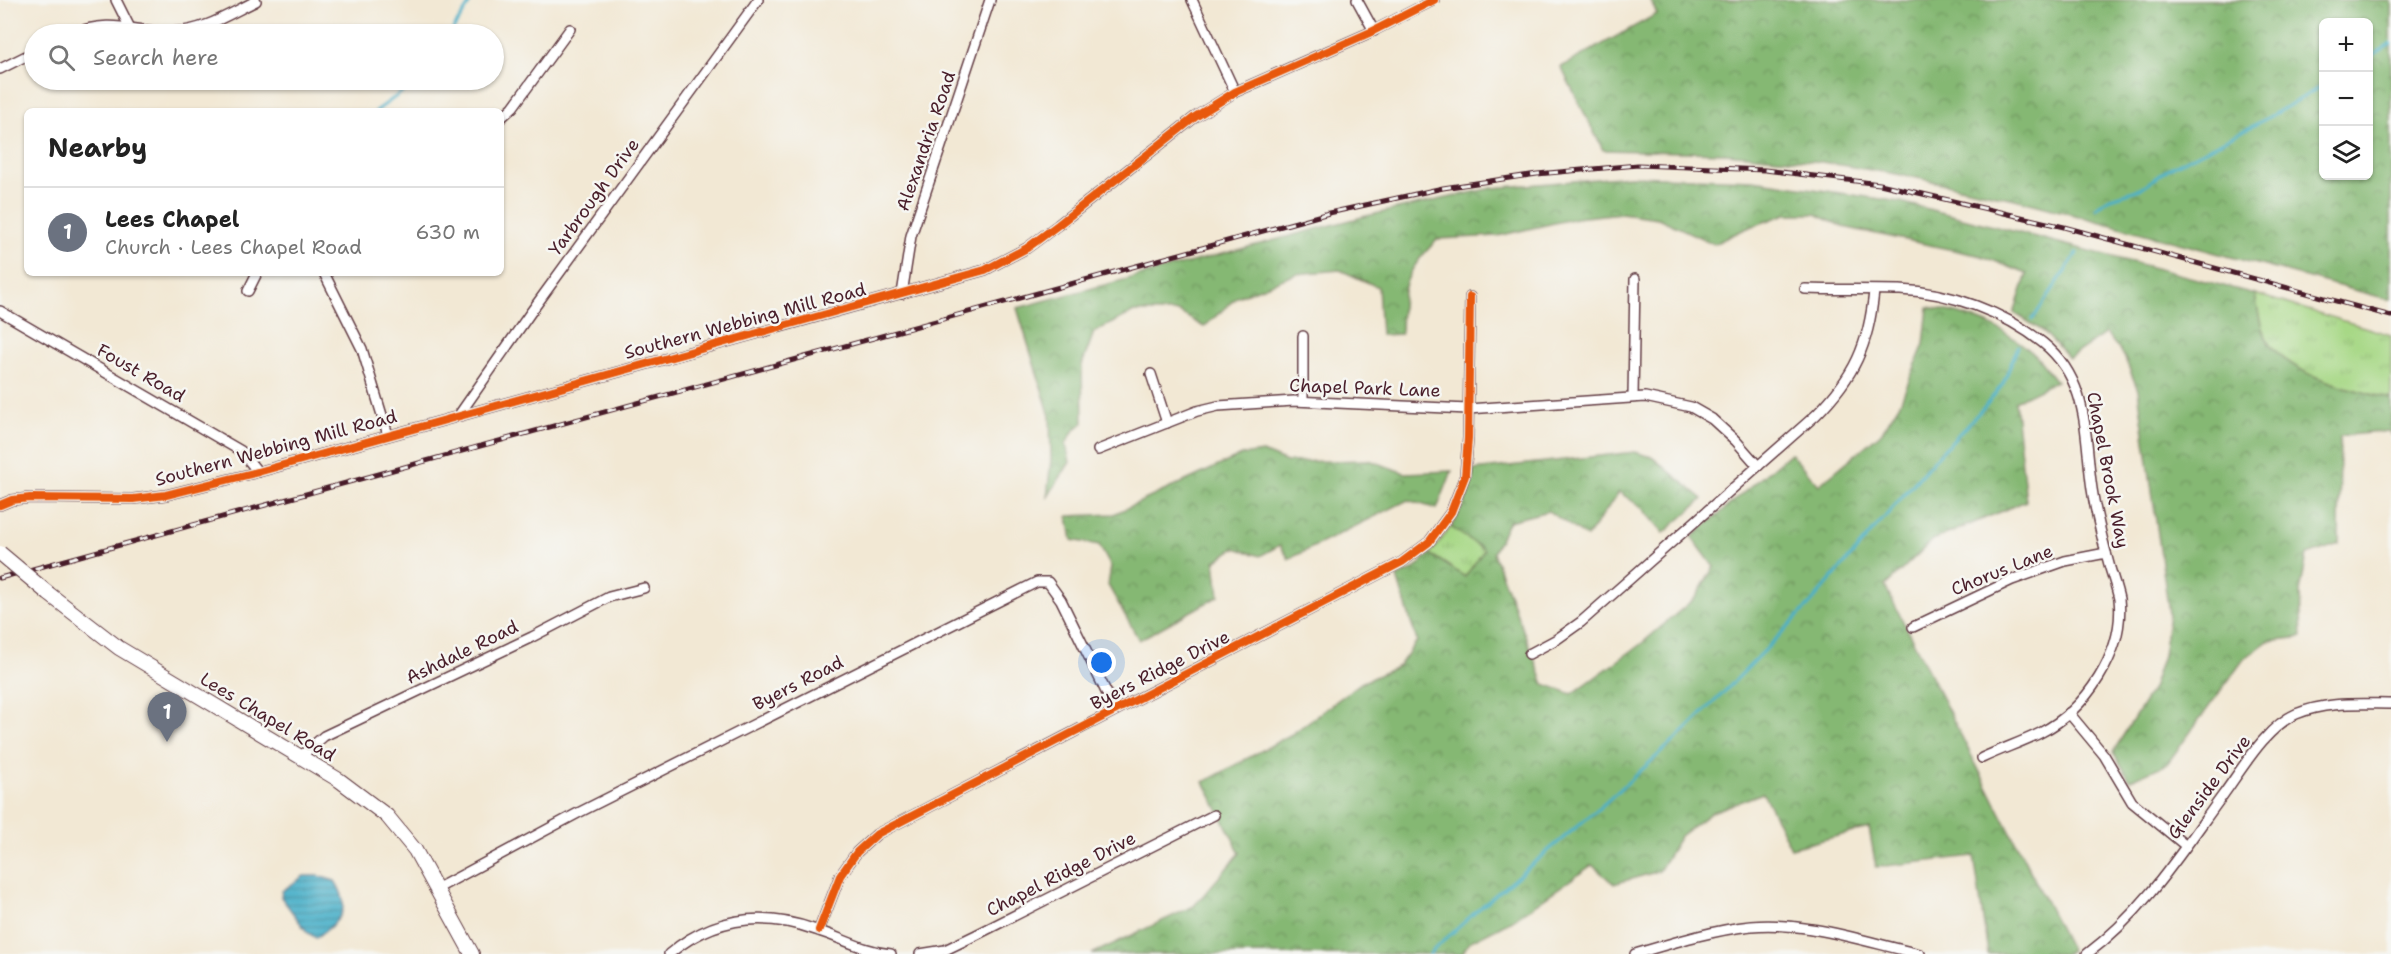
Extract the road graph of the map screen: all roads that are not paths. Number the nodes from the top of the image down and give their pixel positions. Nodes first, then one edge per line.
1 (116, 0) edge
2 (758, 0) edge
3 (990, 0) edge
4 (1192, 0) edge
5 (1357, 0) edge
6 (1434, 0) edge
7 (256, 1) edge
8 (128, 24) edge
9 (208, 24) edge
10 (570, 29) dead end
11 (1374, 31) junction
12 (24, 57) edge
13 (0, 69) edge
14 (1235, 92) junction
15 (504, 115) edge
16 (256, 276) edge
17 (326, 276) edge
18 (1635, 279) dead end
19 (1805, 289) dead end
20 (248, 291) dead end
21 (1874, 291) junction
22 (902, 294) junction
23 (1470, 297) dead end
24 (0, 311) edge
25 (1303, 336) dead end
26 (1151, 374) dead end
27 (1633, 397) junction
28 (1303, 401) junction
29 (1468, 409) junction
30 (459, 415) junction
31 (1167, 423) junction
32 (388, 435) junction
33 (1098, 450) dead end
34 (1758, 466) junction
35 (258, 472) junction
36 (0, 505) edge
37 (2106, 552) junction
38 (0, 553) edge
39 (644, 588) dead end
40 (1913, 627) dead end
41 (1528, 654) dead end
42 (2391, 704) edge
43 (1115, 710) junction
44 (2069, 713) junction
45 (300, 757) junction
46 (1982, 758) dead end
47 (1214, 815) dead end
48 (2186, 846) junction
49 (438, 888) junction
50 (819, 930) junction
51 (472, 954) edge
52 (669, 954) edge
53 (891, 954) edge
54 (920, 954) edge
55 (1635, 954) edge
56 (1920, 954) edge
57 (2087, 954) edge

1 - 8 street
2 - 30 street, Yarbrough Drive
3 - 22 street, Alexandria Road
4 - 14 street
5 - 11 street
6 - 11 street, Southern Webbing Mill Road
7 - 9 street
10 - 15 street
11 - 14 street, Southern Webbing Mill Road
12 - 13 street
14 - 22 street, Southern Webbing Mill Road
16 - 20 street
17 - 32 street
18 - 27 street
19 - 21 street, Chapel Brook Way
21 - 34 street
21 - 37 street, Chapel Brook Way
22 - 30 street, Southern Webbing Mill Road
23 - 29 street, Byers Ridge Drive
24 - 35 street, Foust Road
25 - 28 street
26 - 31 street
27 - 29 street, Chapel Park Lane
27 - 34 street, Chapel Park Lane
28 - 29 street, Chapel Park Lane
28 - 31 street, Chapel Park Lane
29 - 43 street, Byers Ridge Drive
30 - 32 street, Southern Webbing Mill Road
31 - 33 street, Chapel Park Lane
32 - 35 street, Southern Webbing Mill Road
34 - 41 street
35 - 36 street, Southern Webbing Mill Road
37 - 40 street, Chorus Lane
37 - 44 street, Chapel Brook Way
38 - 45 main road, Lees Chapel Road, bridge
39 - 45 street, Ashdale Road
42 - 48 street, Glenside Drive
43 - 49 street, Byers Road
43 - 50 street, Byers Ridge Drive
44 - 46 street, Chapel Brook Way
44 - 48 street
45 - 49 main road, Lees Chapel Road
47 - 54 street, Chapel Ridge Drive
48 - 57 street, Glenside Drive
49 - 51 main road, Lees Chapel Road
50 - 52 street
50 - 53 street
55 - 56 street

